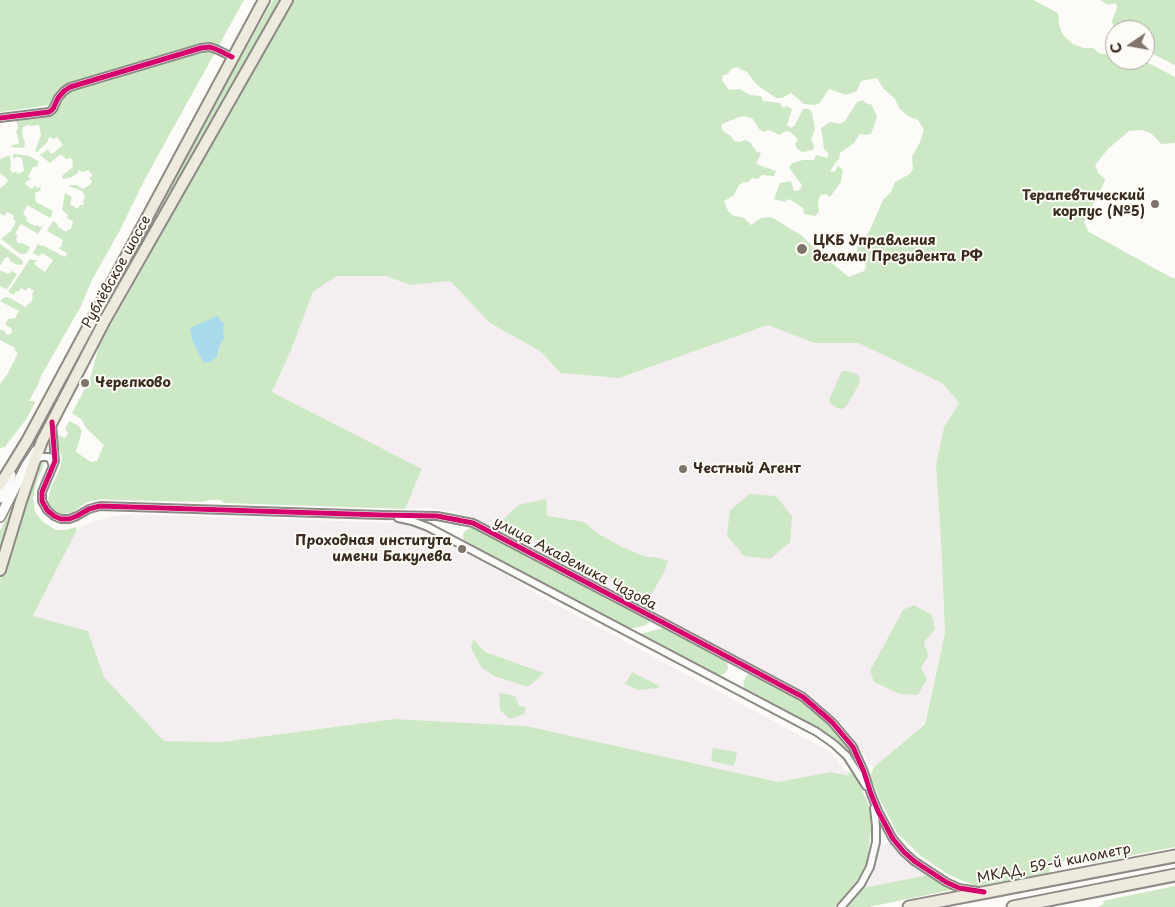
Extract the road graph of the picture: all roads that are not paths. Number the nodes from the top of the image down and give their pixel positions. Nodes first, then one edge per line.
1 (264, 0) edge
2 (287, 0) edge
3 (232, 57) junction
4 (0, 118) edge
5 (52, 422) junction
6 (27, 441) junction
7 (42, 441) junction
8 (35, 460) junction
9 (53, 466) junction
10 (0, 485) edge
11 (0, 498) edge
12 (382, 516) junction
13 (0, 517) edge
14 (0, 570) edge
15 (872, 796) junction
16 (1175, 856) edge
17 (1175, 875) edge
18 (984, 892) junction
19 (841, 907) edge
20 (909, 907) edge
21 (1013, 907) edge

1 - 3 main road, Рублёвское шоссе
2 - 5 main road, Рублёвское шоссе
3 - 4 street
3 - 6 main road, Рублёвское шоссе
5 - 7 main road, Рублёвское шоссе
5 - 9 street, улица Академика Чазова
6 - 10 main road, Рублёвское шоссе
6 - 11 main road
7 - 8 main road, Рублёвское шоссе
7 - 13 main road
8 - 9 street
8 - 14 main road, Рублёвское шоссе
9 - 12 street, улица Академика Чазова
12 - 15 street, улица Академика Чазова
12 - 15 street, улица Академика Чазова
15 - 18 street, улица Академика Чазова
15 - 19 street, улица Академика Чазова
16 - 18 highway, МКАД, 59-й километр
17 - 21 highway
18 - 20 highway, МКАД, 59-й километр

